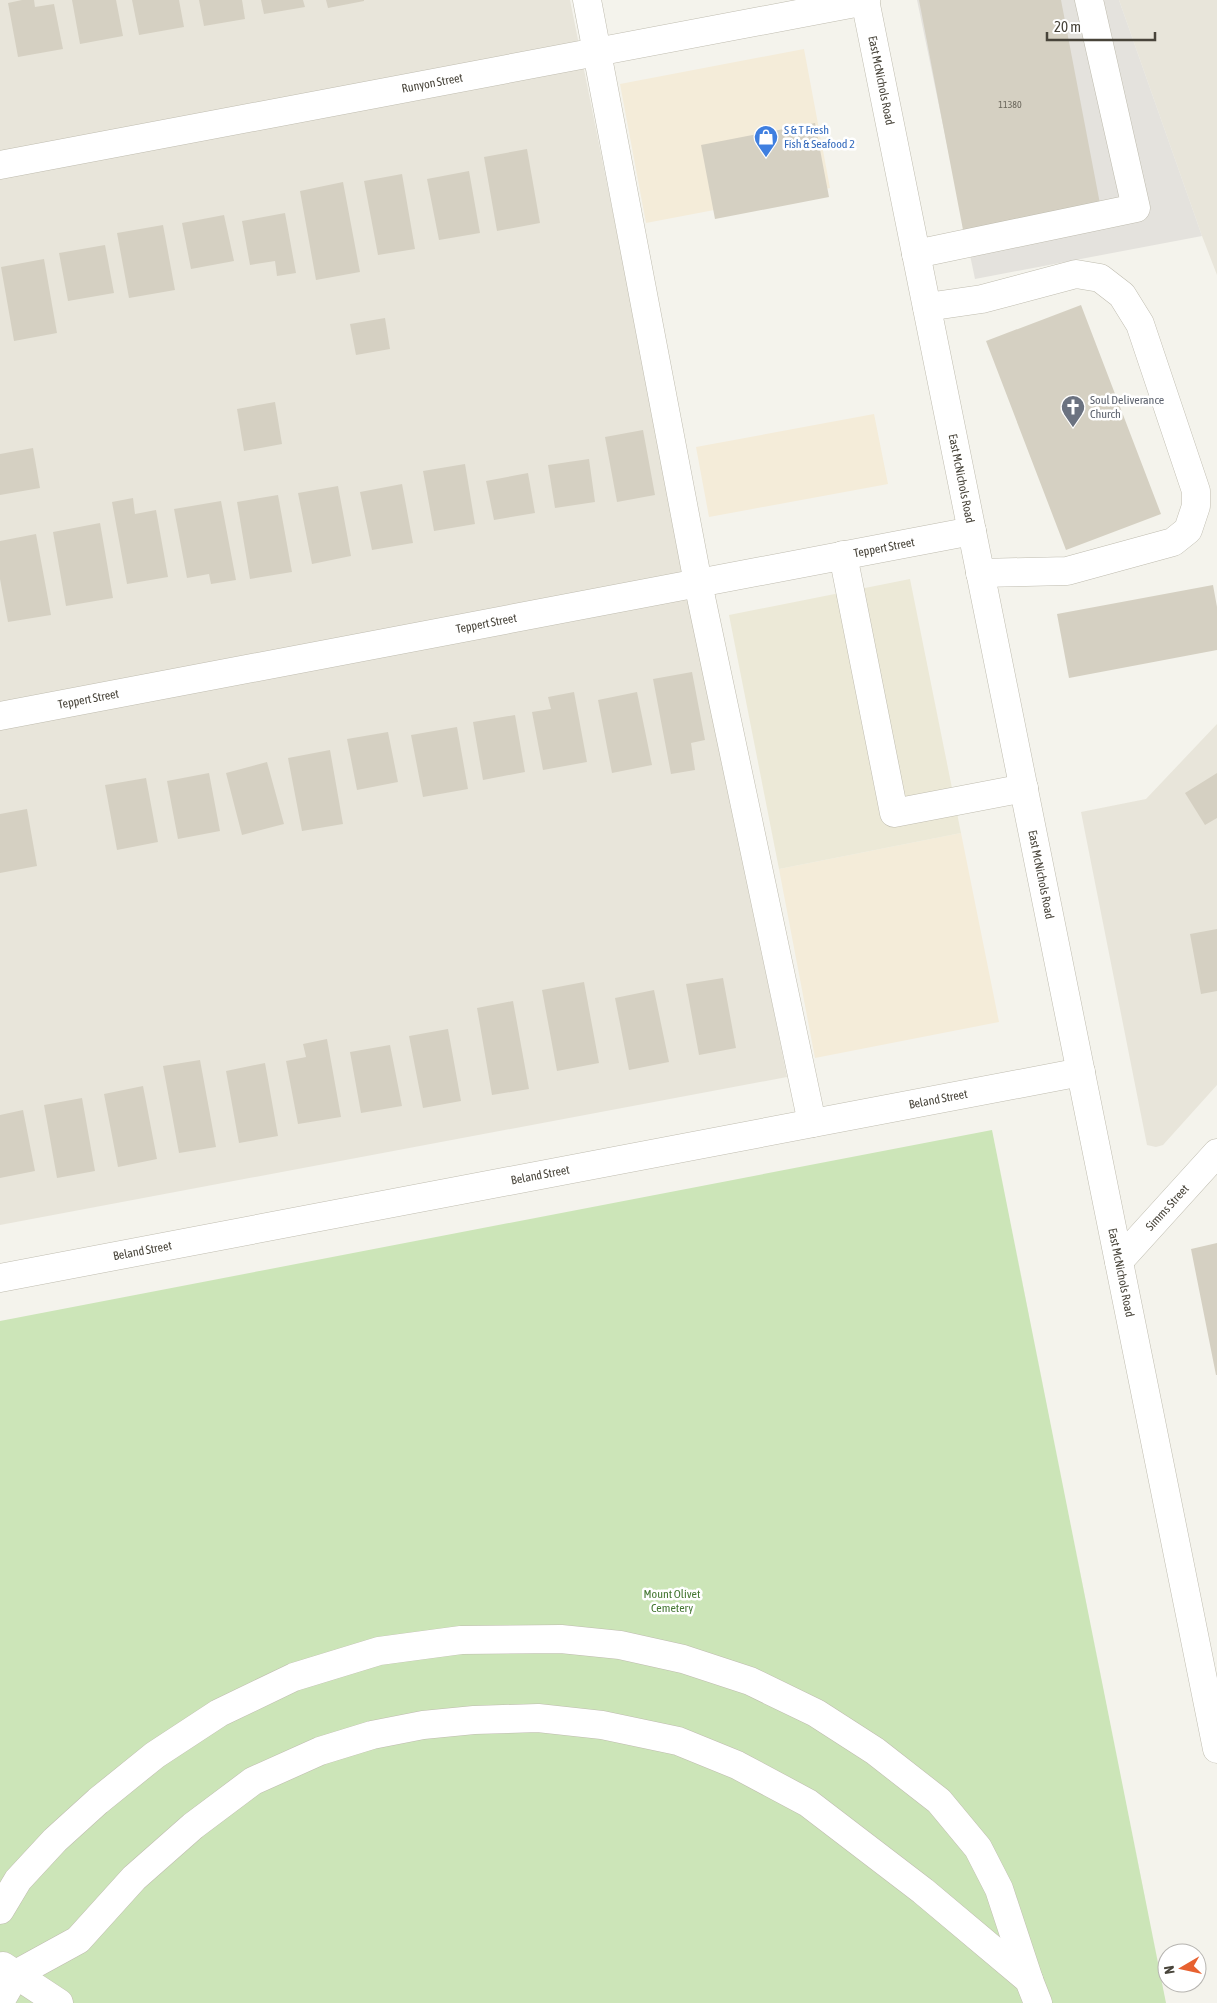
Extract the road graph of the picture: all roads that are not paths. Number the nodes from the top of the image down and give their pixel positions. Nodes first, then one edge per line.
1 (587, 0) edge
2 (866, 0) edge
3 (1089, 0) edge
4 (597, 52) junction
5 (0, 165) edge
6 (916, 254) junction
7 (927, 307) junction
8 (972, 531) junction
9 (843, 555) junction
10 (980, 573) junction
11 (698, 583) junction
12 (0, 716) edge
13 (1024, 788) junction
14 (1081, 1072) junction
15 (812, 1123) junction
16 (1217, 1153) edge
17 (1119, 1261) junction
18 (0, 1278) edge
19 (1213, 1706) edge
20 (1217, 1749) edge
21 (0, 1910) edge
22 (8, 1969) edge
23 (1034, 1991) edge
24 (0, 2002) edge
25 (58, 2003) edge

1 - 4 street
2 - 4 street, Runyon Street
2 - 6 street, East McNichols Road
3 - 6 street
4 - 5 street, Runyon Street
4 - 11 street
6 - 7 street, East McNichols Road
7 - 8 street, East McNichols Road
7 - 10 street
8 - 9 street, Teppert Street
8 - 10 street, East McNichols Road
9 - 11 street, Teppert Street
9 - 13 street
10 - 13 street, East McNichols Road
11 - 12 street, Teppert Street
11 - 15 street
13 - 14 street, East McNichols Road
14 - 15 street, Beland Street
14 - 17 street, East McNichols Road
15 - 18 street, Beland Street
16 - 17 street, Simms Street
17 - 19 street, East McNichols Road
19 - 20 street, East McNichols Road
21 - 23 street
22 - 23 street
22 - 24 street
22 - 25 street

